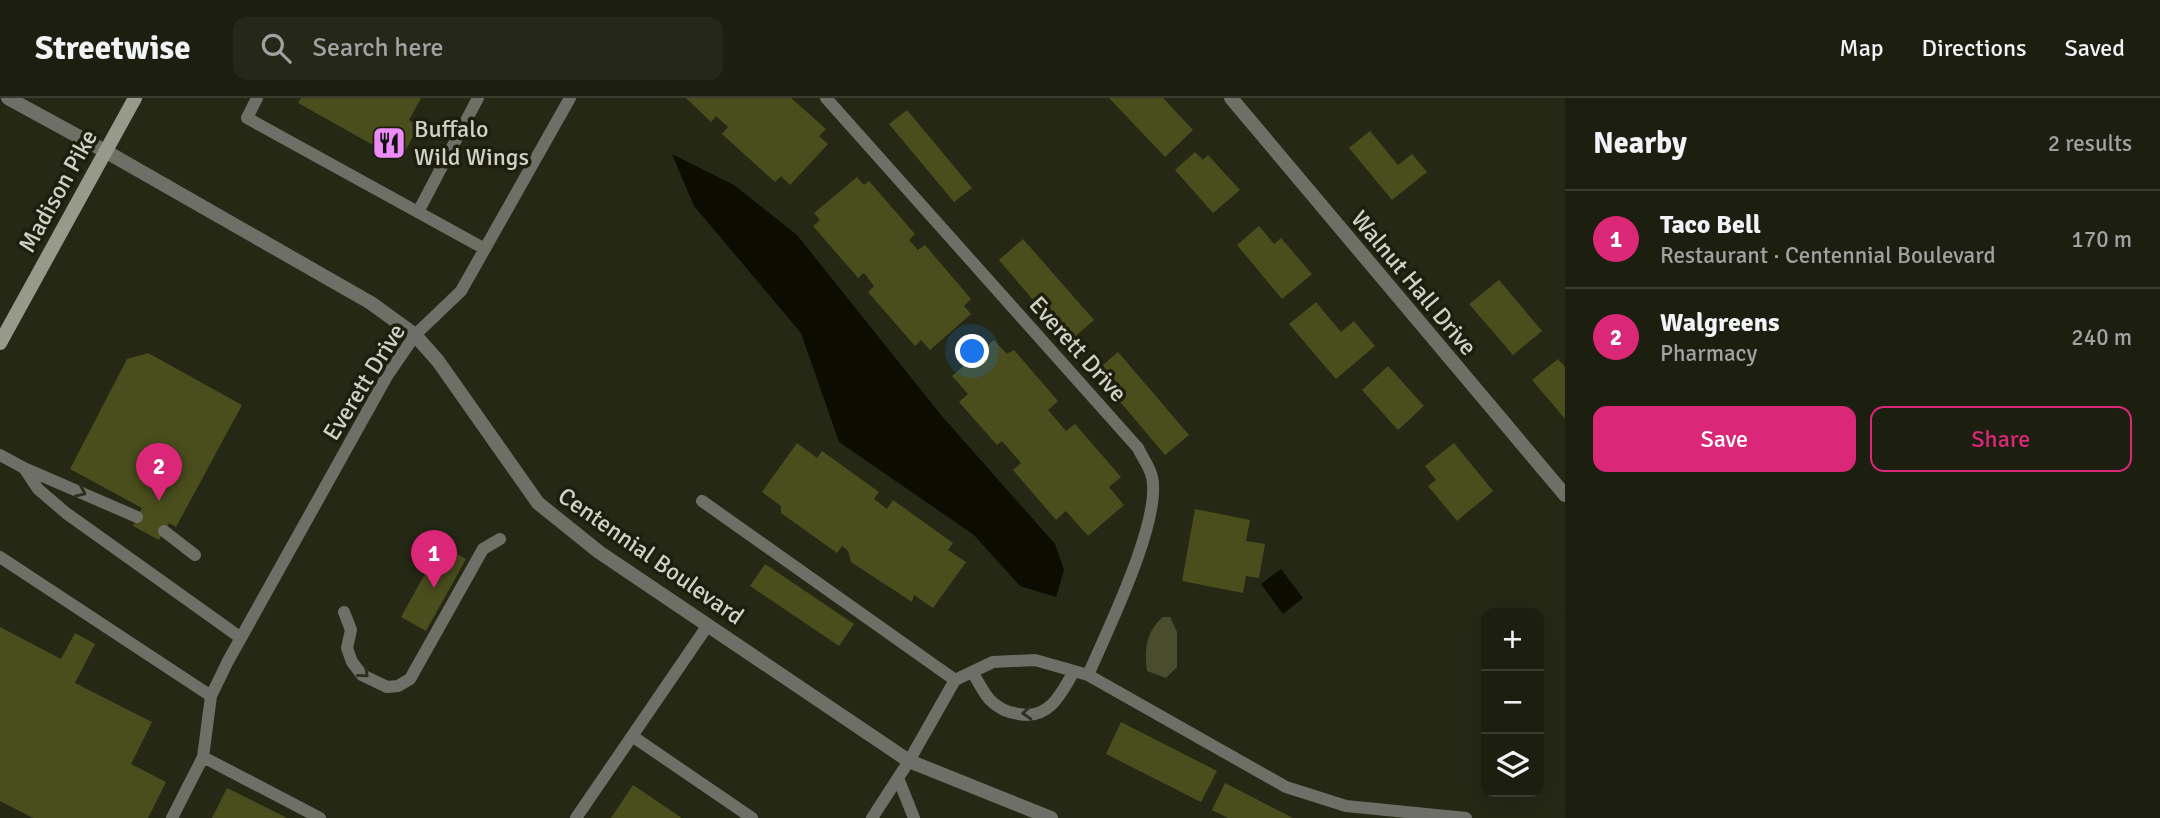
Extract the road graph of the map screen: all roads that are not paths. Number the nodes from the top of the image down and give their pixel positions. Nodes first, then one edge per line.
1 (8, 98) edge
2 (135, 98) edge
3 (257, 98) edge
4 (478, 98) edge
5 (570, 98) edge
6 (825, 98) edge
7 (1231, 98) edge
8 (105, 151) junction
9 (418, 212) junction
10 (485, 248) junction
11 (415, 335) junction
12 (0, 343) edge
13 (0, 454) edge
14 (24, 468) junction
15 (1565, 495) edge
16 (702, 501) dead end
17 (137, 517) dead end
18 (164, 531) dead end
19 (500, 539) dead end
20 (195, 555) dead end
21 (0, 557) edge
22 (344, 612) dead end
23 (708, 625) junction
24 (241, 638) junction
25 (1073, 671) junction
26 (972, 672) junction
27 (1088, 675) junction
28 (955, 680) junction
29 (211, 696) junction
30 (632, 736) junction
31 (203, 757) junction
32 (909, 761) junction
33 (898, 778) junction
34 (172, 818) edge
35 (320, 818) edge
36 (576, 818) edge
37 (752, 818) edge
38 (872, 818) edge
39 (914, 818) edge
40 (1051, 818) edge
41 (1466, 818) edge

1 - 8 street, Centennial Boulevard
2 - 8 main road, Madison Pike
3 - 9 lane
4 - 9 lane
5 - 10 lane, Everett Drive
6 - 27 lane, Everett Drive
7 - 15 street, Walnut Hall Drive
8 - 11 street, Centennial Boulevard
8 - 12 main road, Madison Pike
9 - 10 lane
10 - 11 lane, Everett Drive
11 - 23 street, Centennial Boulevard
11 - 24 lane, Everett Drive
13 - 14 lane
14 -> 17 lane
14 - 24 lane
16 - 28 lane
18 - 20 lane
22 -> 19 lane
21 - 29 lane
23 - 30 lane
23 - 32 street, Centennial Boulevard
24 - 29 lane, Everett Drive
25 - 26 lane
25 -> 26 lane
25 - 27 lane
26 - 28 lane
27 - 41 lane
28 - 32 lane
29 - 31 lane, Everett Drive
30 - 36 lane
30 - 37 lane
31 - 34 lane, Everett Drive
31 - 35 lane
32 - 33 lane
32 - 40 street, Centennial Boulevard
33 - 38 lane
33 - 39 lane

